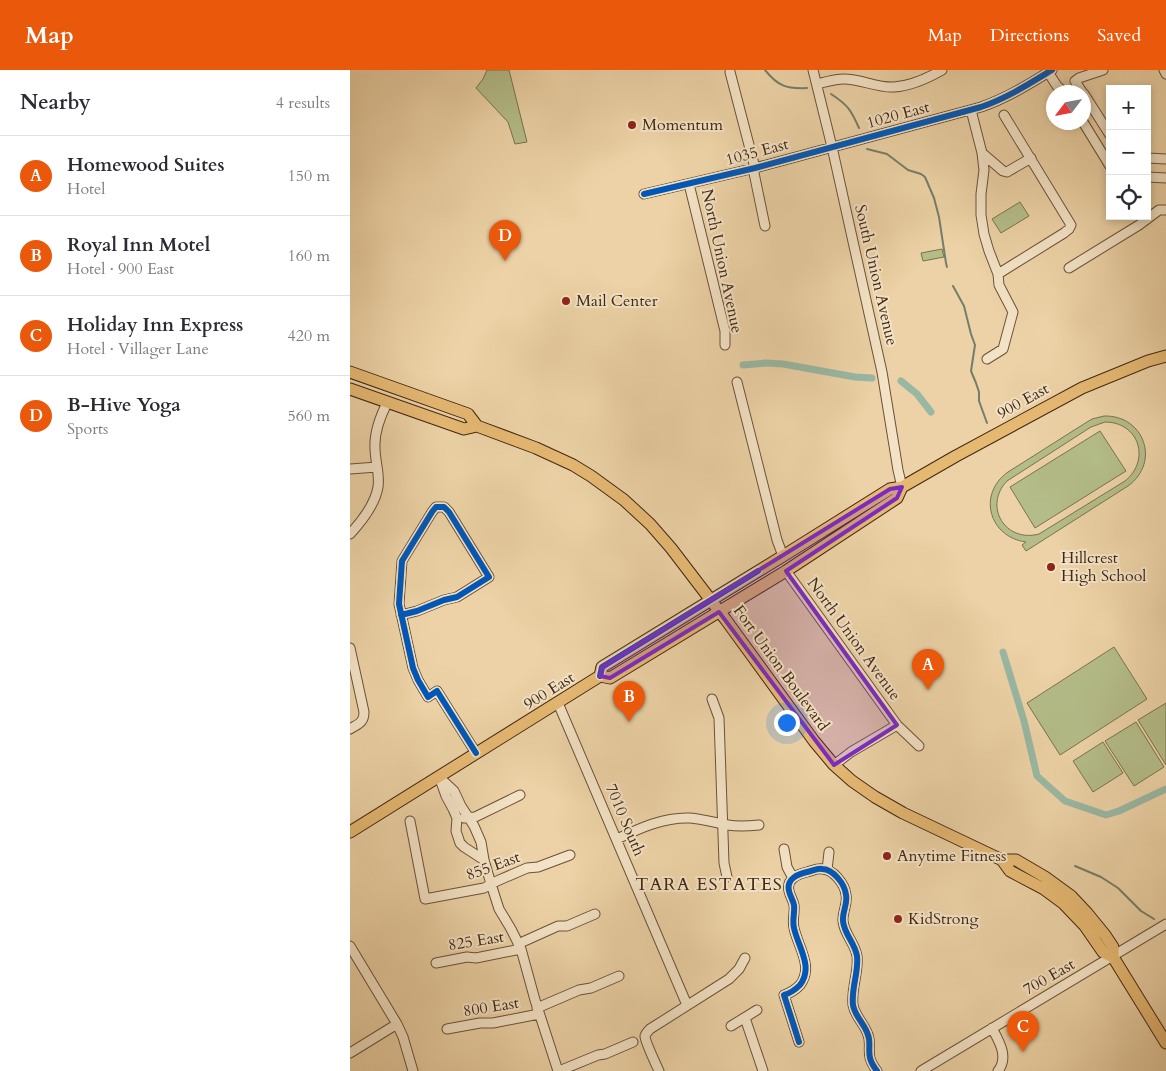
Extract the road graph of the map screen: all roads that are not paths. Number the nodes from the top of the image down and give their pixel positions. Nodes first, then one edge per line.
1 (813, 70) edge
2 (942, 70) edge
3 (1103, 70) edge
4 (1164, 70) edge
5 (1050, 71) edge
6 (730, 72) dead end
7 (1166, 74) edge
8 (817, 84) junction
9 (1057, 85) edge
10 (1078, 85) edge
11 (1091, 106) edge
12 (971, 110) junction
13 (1004, 116) dead end
14 (1087, 130) edge
15 (1106, 130) edge
16 (832, 147) junction
17 (982, 153) junction
18 (1031, 158) junction
19 (1151, 158) edge
20 (1166, 159) edge
21 (1106, 160) edge
22 (755, 168) junction
23 (1151, 177) edge
24 (1166, 178) edge
25 (689, 184) junction
26 (644, 194) dead end
27 (1166, 210) edge
28 (765, 226) dead end
29 (1069, 268) dead end
30 (998, 274) junction
31 (725, 345) dead end
32 (1166, 356) edge
33 (987, 359) dead end
34 (350, 372) edge
35 (737, 382) dead end
36 (350, 389) edge
37 (387, 403) junction
38 (477, 426) junction
39 (377, 467) junction
40 (350, 469) edge
41 (902, 487) junction
42 (350, 534) edge
43 (783, 556) junction
44 (786, 571) junction
45 (711, 600) junction
46 (719, 612) junction
47 (400, 615) junction
48 (350, 648) edge
49 (600, 676) junction
50 (712, 699) dead end
51 (558, 703) junction
52 (897, 725) junction
53 (350, 729) edge
54 (919, 746) dead end
55 (476, 754) junction
56 (834, 765) junction
57 (439, 776) junction
58 (520, 795) dead end
59 (456, 818) junction
60 (469, 818) junction
61 (410, 821) dead end
62 (723, 824) junction
63 (759, 826) dead end
64 (350, 832) edge
65 (617, 839) junction
66 (784, 849) dead end
67 (829, 852) dead end
68 (570, 855) dead end
69 (484, 860) junction
70 (827, 870) junction
71 (727, 877) dead end
72 (793, 878) junction
73 (490, 884) junction
74 (596, 914) dead end
75 (1166, 924) edge
76 (350, 946) edge
77 (520, 946) junction
78 (1113, 957) junction
79 (745, 958) dead end
80 (436, 963) dead end
81 (619, 976) dead end
82 (687, 1005) junction
83 (757, 1010) dead end
84 (538, 1011) junction
85 (744, 1018) junction
86 (397, 1024) junction
87 (731, 1026) dead end
88 (992, 1028) junction
89 (447, 1029) dead end
90 (633, 1042) dead end
91 (799, 1042) dead end
92 (1166, 1044) edge
93 (350, 1053) edge
94 (413, 1071) edge
95 (558, 1071) edge
96 (659, 1071) edge
97 (764, 1071) edge
98 (877, 1071) edge
99 (921, 1071) edge
100 (998, 1071) edge

1 - 8 street, South Union Avenue
2 - 8 street
3 - 10 street
4 - 7 street
5 - 9 street
5 - 12 street, 1020 East
6 - 22 street
8 - 16 street, South Union Avenue
11 - 15 street
12 - 16 street, 1020 East
12 - 17 street
13 - 18 street
14 - 21 street
16 - 22 street, 1035 East
16 - 41 street, South Union Avenue
17 - 18 street
17 - 30 street
18 - 30 street
19 - 20 street
22 - 25 street, 1035 East
22 - 28 street
23 - 24 street
25 - 26 street, 1035 East
25 - 31 street, North Union Avenue
27 - 29 street
30 - 33 street
32 - 41 main road, 900 East
34 - 38 main road, Fort Union Boulevard
35 - 43 street
36 - 37 main road, Fort Union Boulevard
37 - 38 main road, Fort Union Boulevard
37 - 39 street
38 - 45 main road, Fort Union Boulevard
39 - 40 street
39 - 42 street
41 - 43 main road, 900 East
41 - 44 main road, 900 East
43 - 45 main road, 900 East
44 - 46 main road, 900 East
44 - 52 street, North Union Avenue
45 - 46 main road, Fort Union Boulevard
45 - 49 main road, 900 East
46 - 49 main road, 900 East
46 - 56 main road, Fort Union Boulevard
47 - 47 street
47 - 55 street
48 - 53 street
49 - 51 main road, 900 East
50 - 62 street
51 - 55 main road, 900 East
51 - 65 street, 7010 South
52 - 54 street, North Union Avenue
52 - 56 street, North Union Avenue
55 - 57 main road, 900 East
56 - 78 main road, Fort Union Boulevard
57 - 59 street
57 - 60 street
57 - 64 main road, 900 East
58 - 60 street
59 - 60 street
59 - 69 street
60 - 69 street
61 - 73 street, 855 East
62 - 63 street
62 - 65 street
62 - 71 street
65 - 82 street, 7010 South
66 - 72 street
67 - 70 street
68 - 73 street, 855 East
69 - 73 street
70 - 72 street
70 - 98 street
72 - 91 street
73 - 77 street
74 - 77 street, 825 East
75 - 78 street, 700 East
76 - 86 street
77 - 80 street, 825 East
77 - 84 street
78 - 88 street, 700 East
78 - 92 main road, Fort Union Boulevard
79 - 82 street
81 - 84 street, 800 East
82 - 96 street
83 - 85 street
84 - 89 street, 800 East
84 - 95 street
85 - 87 street
85 - 97 street
86 - 93 street
86 - 94 street
88 - 99 street, 700 East
88 - 100 street
90 - 95 street

